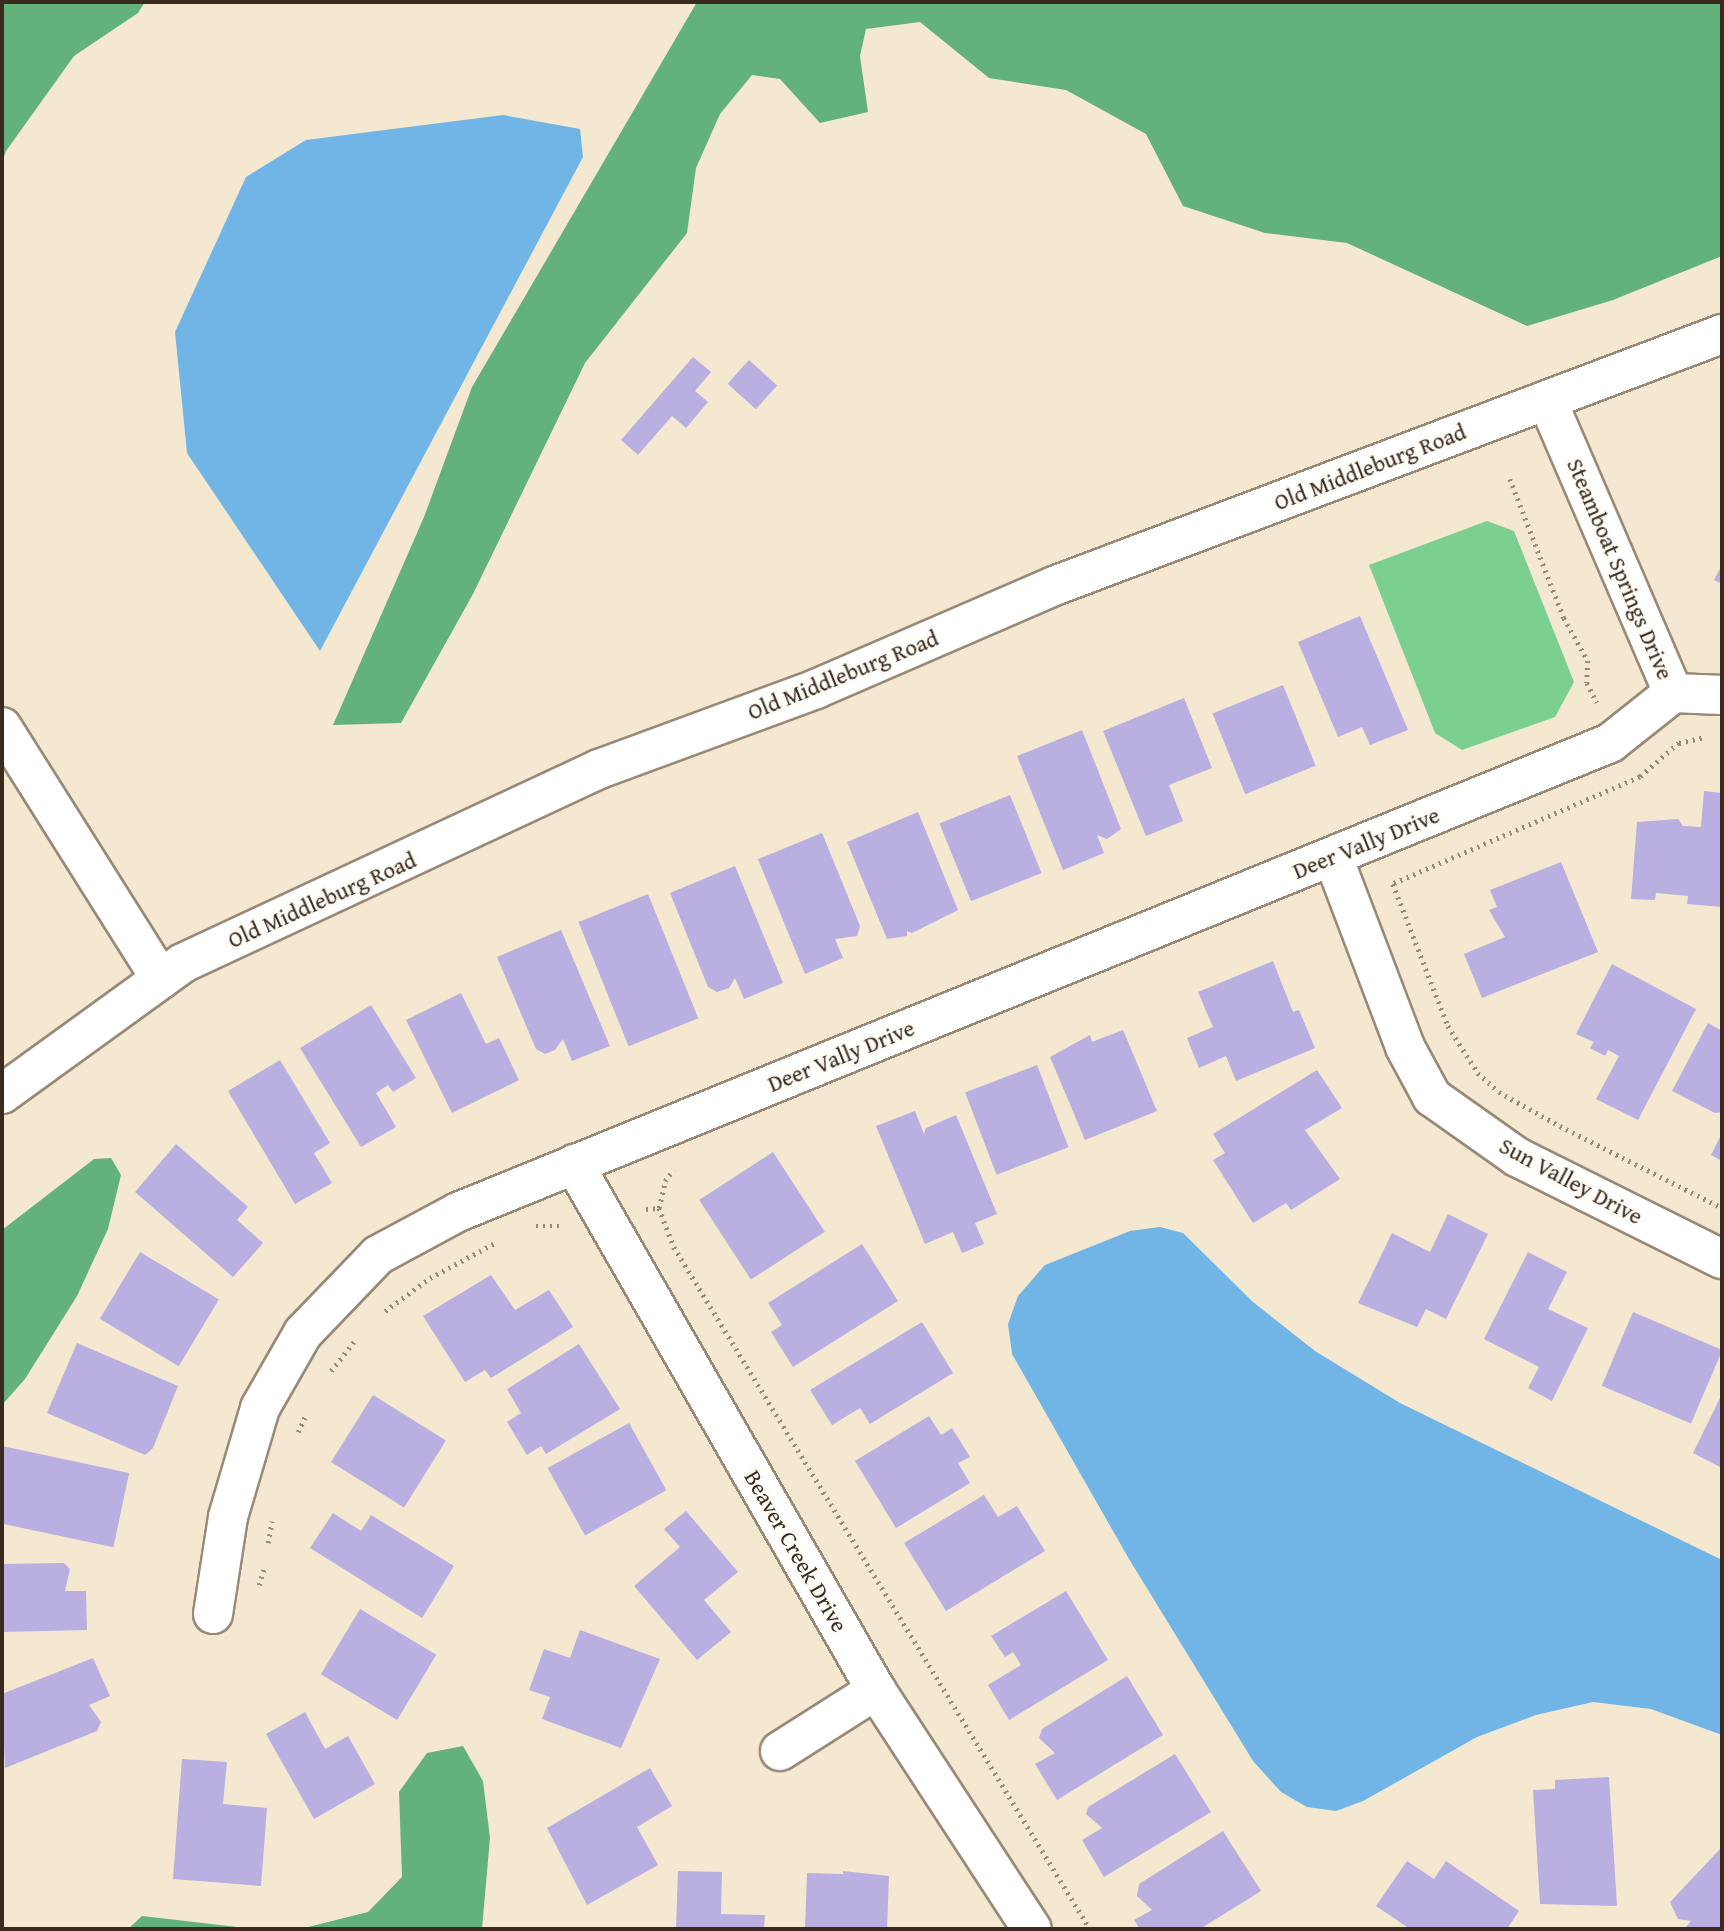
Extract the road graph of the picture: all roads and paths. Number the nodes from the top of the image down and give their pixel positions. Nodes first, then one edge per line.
1 (1722, 334) edge
2 (1547, 400) junction
3 (1510, 479) dead end
4 (1672, 693) junction
5 (1722, 695) edge
6 (1636, 722) junction
7 (2, 727) edge
8 (1716, 737) dead end
9 (1679, 743) junction
10 (1340, 874) junction
11 (1393, 884) junction
12 (161, 979) junction
13 (2, 1094) edge
14 (681, 1163) dead end
15 (574, 1164) junction
16 (659, 1208) junction
17 (1722, 1208) edge
18 (605, 1217) junction
19 (524, 1229) dead end
20 (496, 1243) dead end
21 (1722, 1259) edge
22 (380, 1315) dead end
23 (363, 1333) dead end
24 (327, 1378) dead end
25 (310, 1407) dead end
26 (293, 1442) dead end
27 (274, 1510) dead end
28 (216, 1599) joint
29 (876, 1690) junction
30 (780, 1751) dead end
31 (1032, 1929) edge
32 (1090, 1929) edge

1 - 2 street, Old Middleburg Road
2 - 4 street, Steamboat Springs Drive
2 - 12 street, Old Middleburg Road
3 - 6 path
4 - 5 street, Steamboat Springs Drive
4 - 6 street, Deer Vally Drive
6 - 9 path
6 - 10 street, Deer Vally Drive
7 - 12 street
8 - 9 path
9 - 11 path
10 - 11 path
10 - 15 street, Deer Vally Drive
10 - 21 street, Sun Valley Drive
11 - 17 path
12 - 13 street, Old Middleburg Road
14 - 16 path
15 - 18 street, Beaver Creek Drive
15 - 28 street, Deer Vally Drive
16 - 18 path
16 - 32 path
18 - 19 path
18 - 29 street, Beaver Creek Drive
20 - 22 path
23 - 24 path
25 - 26 path
27 - 28 path
29 - 30 street
29 - 31 street, Beaver Creek Drive

